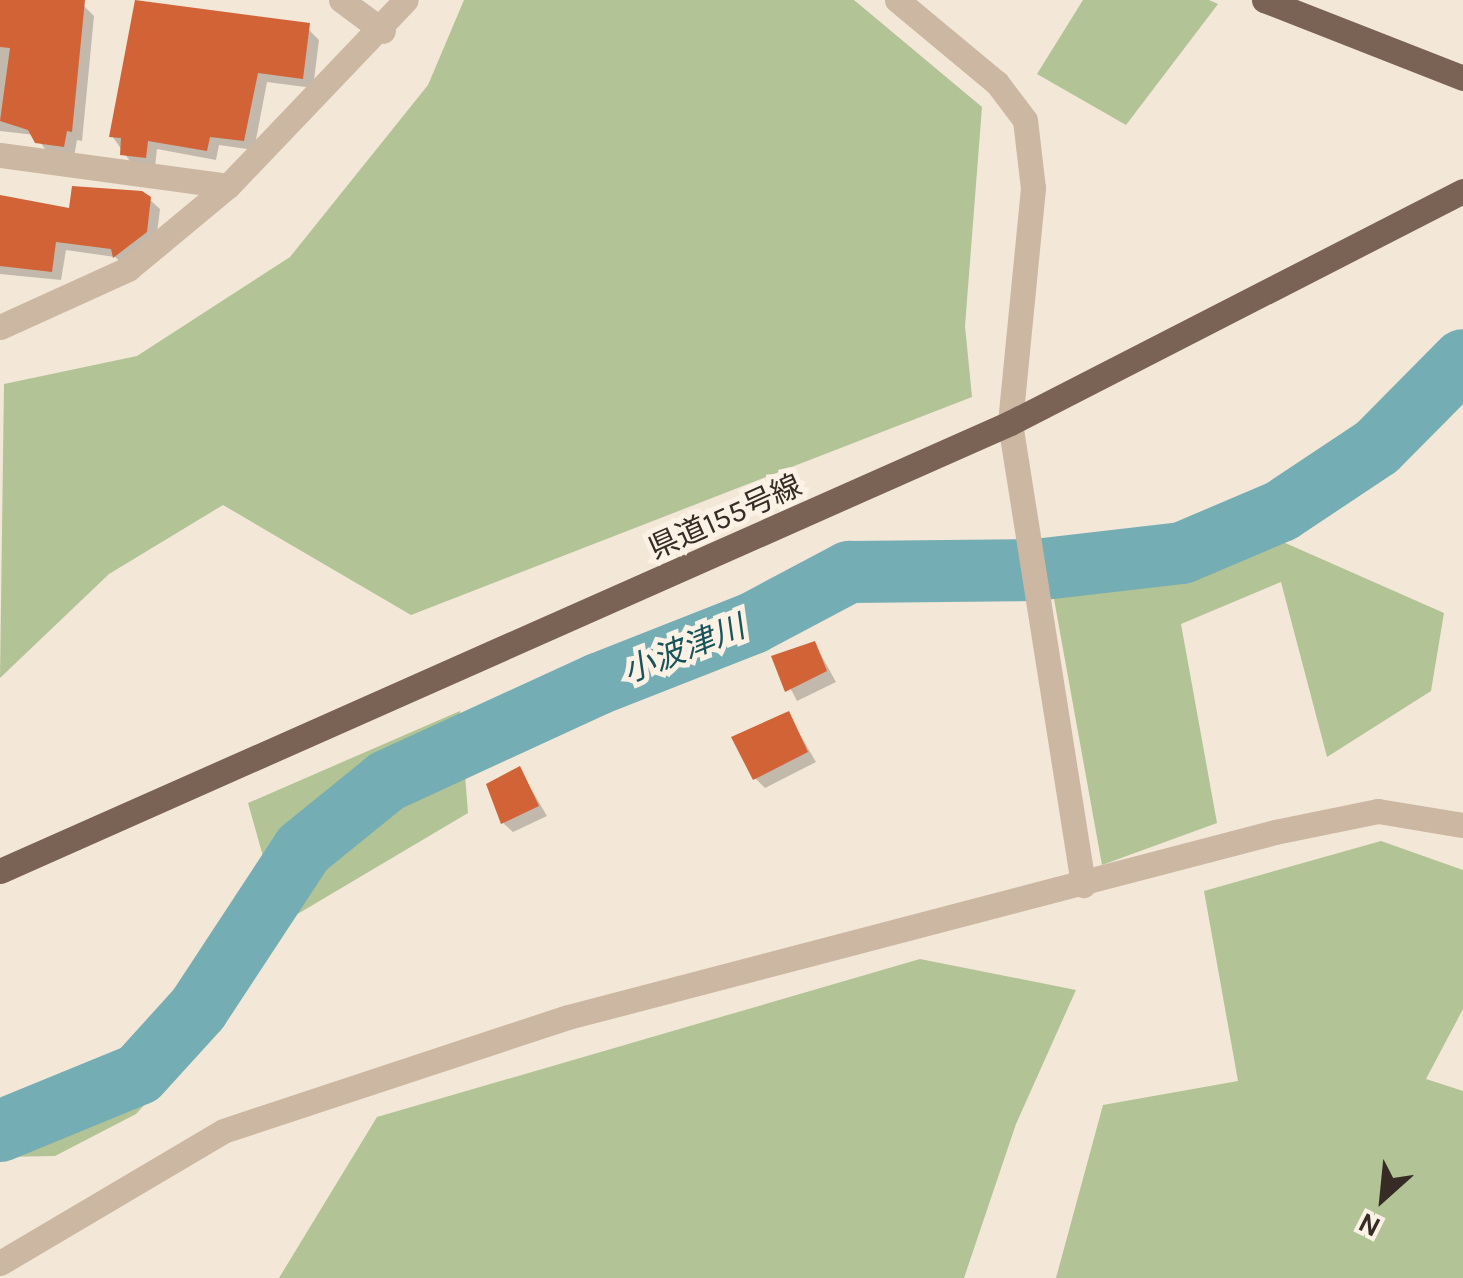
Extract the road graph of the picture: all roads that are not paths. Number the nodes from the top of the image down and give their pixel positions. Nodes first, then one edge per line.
1 (341, 0) edge
2 (406, 0) edge
3 (896, 0) edge
4 (1264, 0) edge
5 (383, 31) junction
6 (1463, 78) edge
7 (0, 155) edge
8 (228, 186) junction
9 (1463, 191) edge
10 (0, 326) edge
11 (1010, 423) junction
12 (1463, 825) edge
13 (0, 871) edge
14 (1083, 885) junction
15 (0, 1263) edge

1 - 5 street
2 - 5 street
3 - 11 street
4 - 6 main road
5 - 8 street
7 - 8 street
8 - 10 street
9 - 11 main road, 県道155号線
11 - 13 main road, 県道155号線
11 - 14 street
12 - 14 street
14 - 15 street

